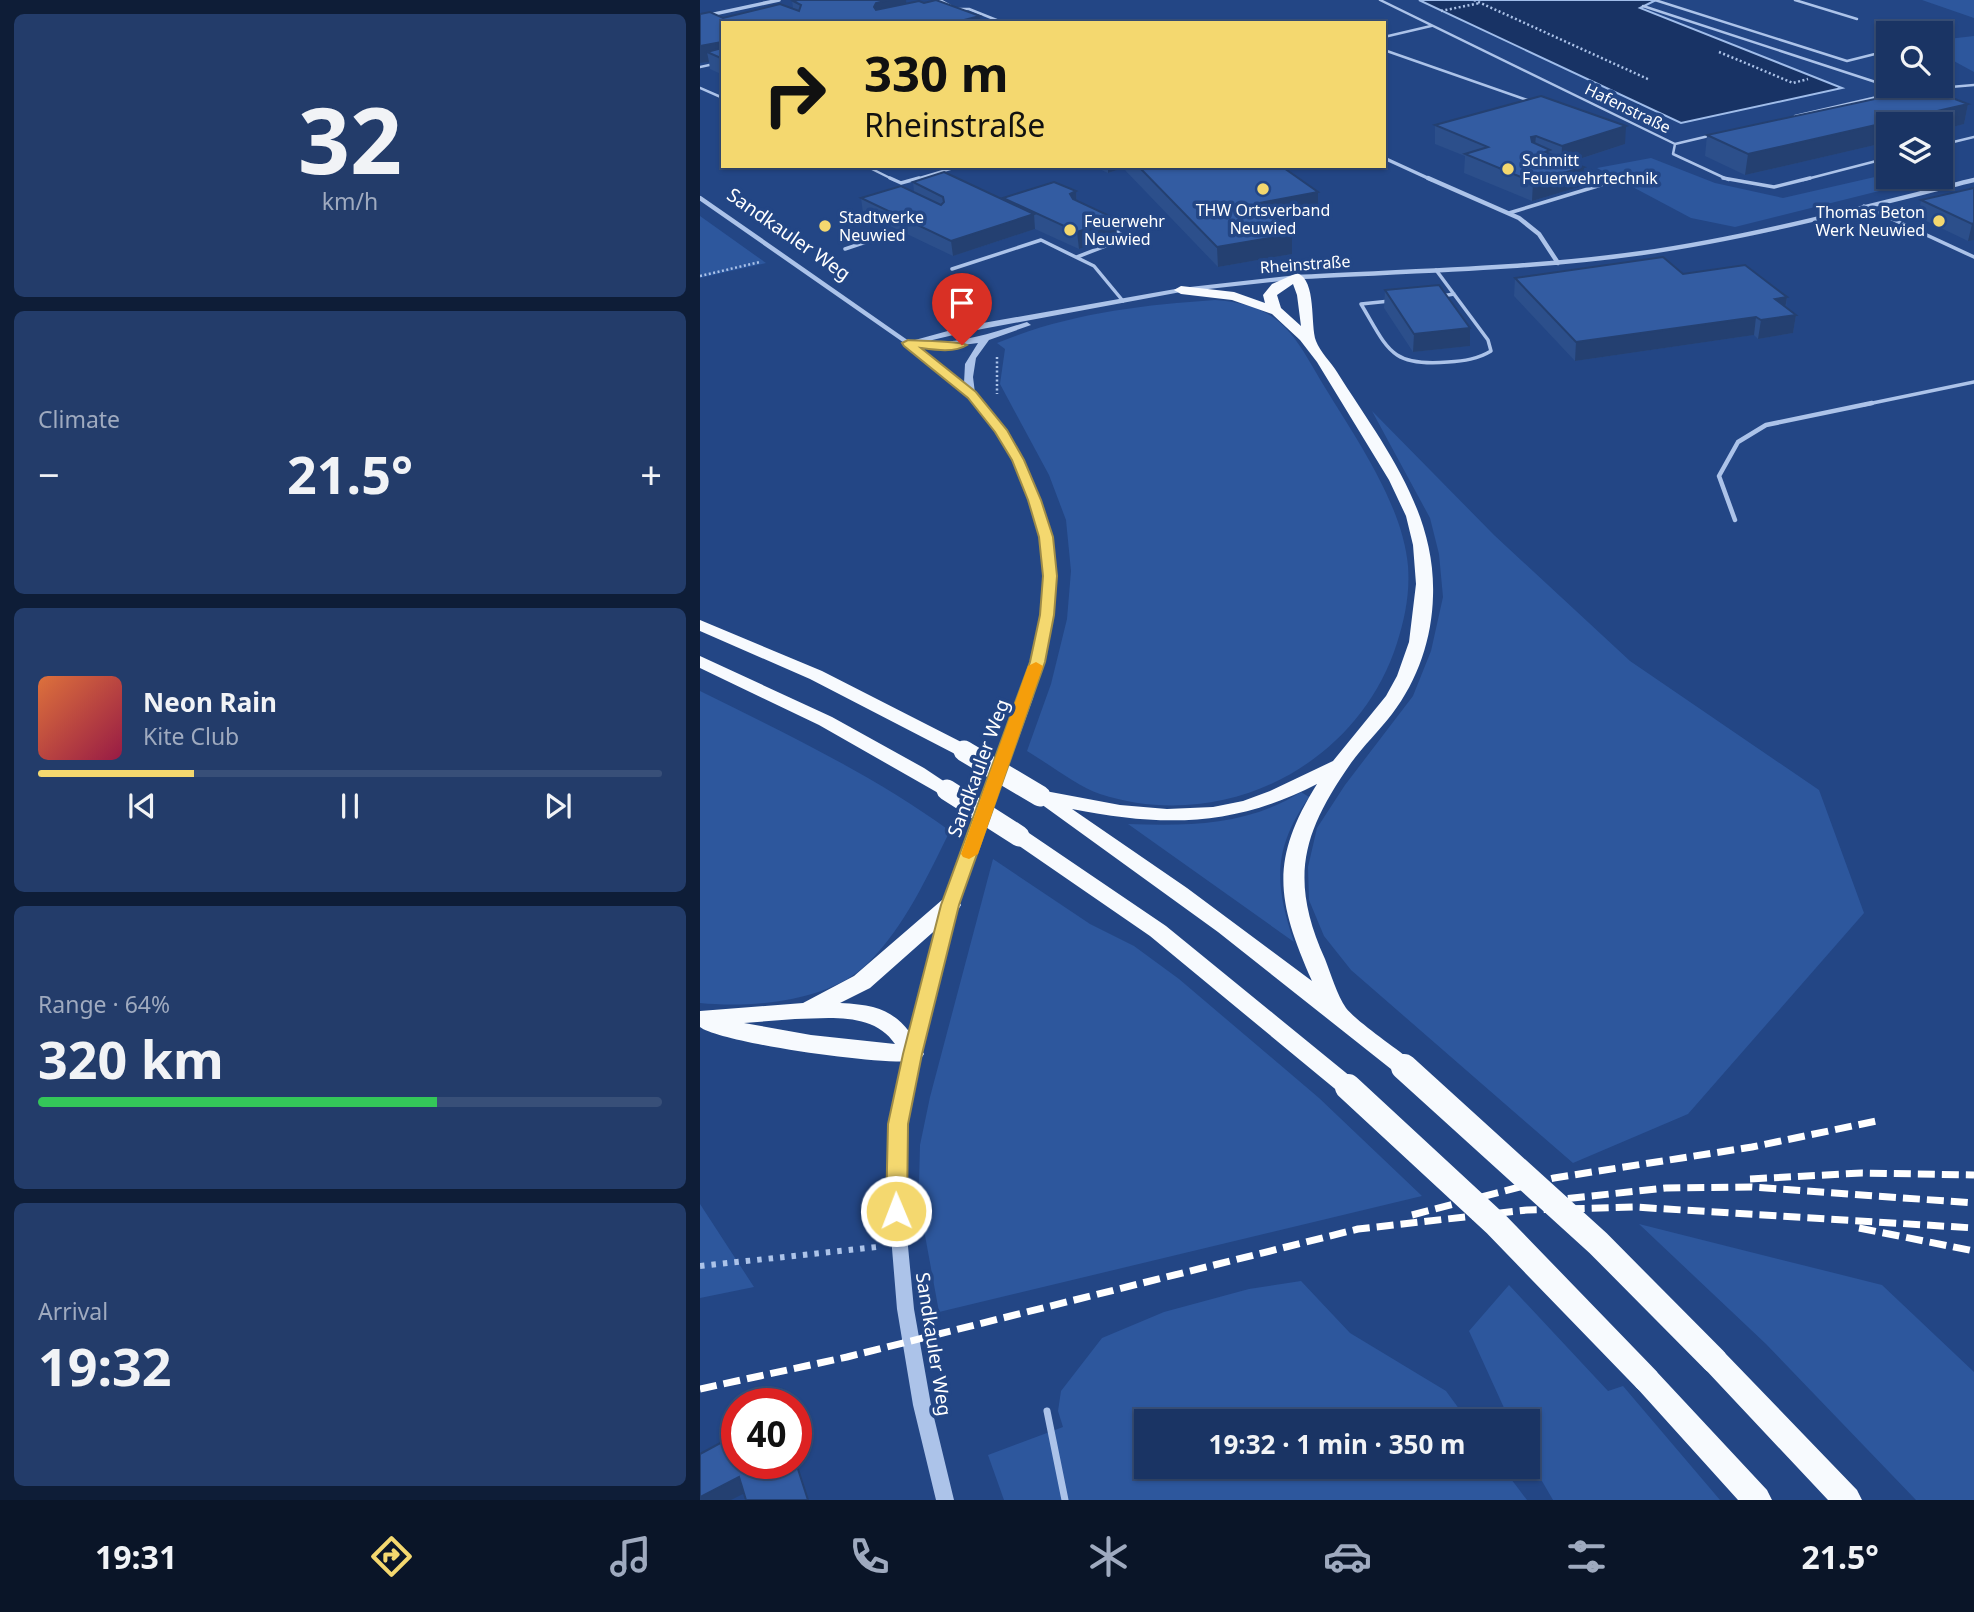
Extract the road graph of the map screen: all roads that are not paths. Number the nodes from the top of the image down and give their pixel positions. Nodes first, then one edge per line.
1 (779, 0) edge
2 (940, 0) edge
3 (1380, 0) edge
4 (1655, 0) edge
5 (1795, 0) edge
6 (756, 5) junction
7 (1643, 6) dead end
8 (766, 9) edge
9 (956, 9) junction
10 (944, 10) edge
11 (700, 17) edge
12 (1857, 19) dead end
13 (999, 21) edge
14 (1431, 26) junction
15 (1386, 37) edge
16 (1386, 51) edge
17 (1875, 54) dead end
18 (721, 62) edge
19 (700, 67) edge
20 (1876, 82) edge
21 (1953, 86) edge
22 (1974, 87) edge
23 (700, 88) edge
24 (1876, 97) edge
25 (721, 98) edge
26 (1536, 103) edge
27 (1620, 117) junction
28 (1609, 118) edge
29 (1782, 119) edge
30 (1715, 134) edge
31 (1974, 137) edge
32 (1953, 142) edge
33 (1675, 144) junction
34 (1386, 159) edge
35 (1876, 161) edge
36 (870, 168) edge
37 (953, 168) edge
38 (1567, 171) edge
39 (1974, 180) edge
40 (901, 183) junction
41 (895, 192) edge
42 (700, 198) edge
43 (1864, 206) junction
44 (1509, 213) junction
45 (1101, 224) edge
46 (881, 237) dead end
47 (845, 250) dead end
48 (1077, 257) junction
49 (1974, 257) edge
50 (1558, 263) junction
51 (952, 269) dead end
52 (1436, 270) junction
53 (1297, 278) junction
54 (1181, 290) junction
55 (1454, 294) junction
56 (1441, 296) edge
57 (1401, 300) edge
58 (1123, 301) junction
59 (1276, 311) junction
60 (1057, 314) junction
61 (985, 340) junction
62 (1309, 341) junction
63 (908, 343) junction
64 (1974, 382) edge
65 (972, 395) junction
66 (1735, 520) dead end
67 (700, 625) edge
68 (700, 661) edge
69 (700, 673) edge
70 (754, 685) junction
71 (964, 751) joint
72 (1340, 765) junction
73 (1040, 796) junction
74 (950, 905) junction
75 (800, 1012) junction
76 (1337, 1012) junction
77 (700, 1020) edge
78 (912, 1054) junction
79 (1646, 1379) joint
80 (1047, 1411) dead end
81 (945, 1500) edge
82 (1065, 1500) edge
83 (1757, 1500) edge
84 (1847, 1500) edge

1 - 6 street
2 - 9 lane
3 - 14 lane, Hafenstraße
4 - 17 lane
5 - 12 lane
6 - 8 lane
6 - 11 street
7 - 20 lane
9 - 10 lane
9 - 13 lane
14 - 15 lane
14 - 27 lane, Hafenstraße
16 - 26 lane
18 - 19 lane
21 - 22 lane
23 - 25 lane
24 - 29 lane
27 - 28 lane
27 - 33 lane, Hafenstraße
30 - 33 lane, Hafenstraße
31 - 32 lane
33 - 35 lane
34 - 44 street
36 - 40 lane
37 - 40 lane
38 - 44 lane
39 - 43 street, Rheinstraße
40 - 41 lane
42 - 63 street, Sandkauler Weg
43 - 49 lane
43 - 50 street, Rheinstraße
44 - 50 street
45 - 48 lane
46 - 47 lane
48 - 51 lane
48 - 58 lane
50 - 52 street, Rheinstraße
52 - 53 street, Rheinstraße
52 - 55 lane
53 - 54 street, Rheinstraße
53 - 59 highway
53 - 62 highway
54 - 58 street, Rheinstraße
54 - 59 highway
55 - 56 lane
55 - 57 lane
58 - 60 street, Rheinstraße
59 - 62 highway
60 - 61 street, Rheinstraße
60 - 63 street, Rheinstraße
61 - 63 street, Rheinstraße
61 - 65 street
62 - 72 highway
63 - 65 street, Sandkauler Weg
64 - 66 lane
65 - 74 street, Sandkauler Weg
67 - 71 highway
68 - 70 highway
69 - 70 highway
70 - 79 highway, bridge
71 - 73 highway, bridge
72 - 73 highway
72 - 76 highway
73 - 76 highway
74 - 75 highway
74 - 78 street, Sandkauler Weg
75 - 77 highway
75 - 78 highway
76 - 84 highway, bridge
77 - 78 highway
78 - 81 street, Sandkauler Weg
79 - 83 highway
80 - 82 lane

